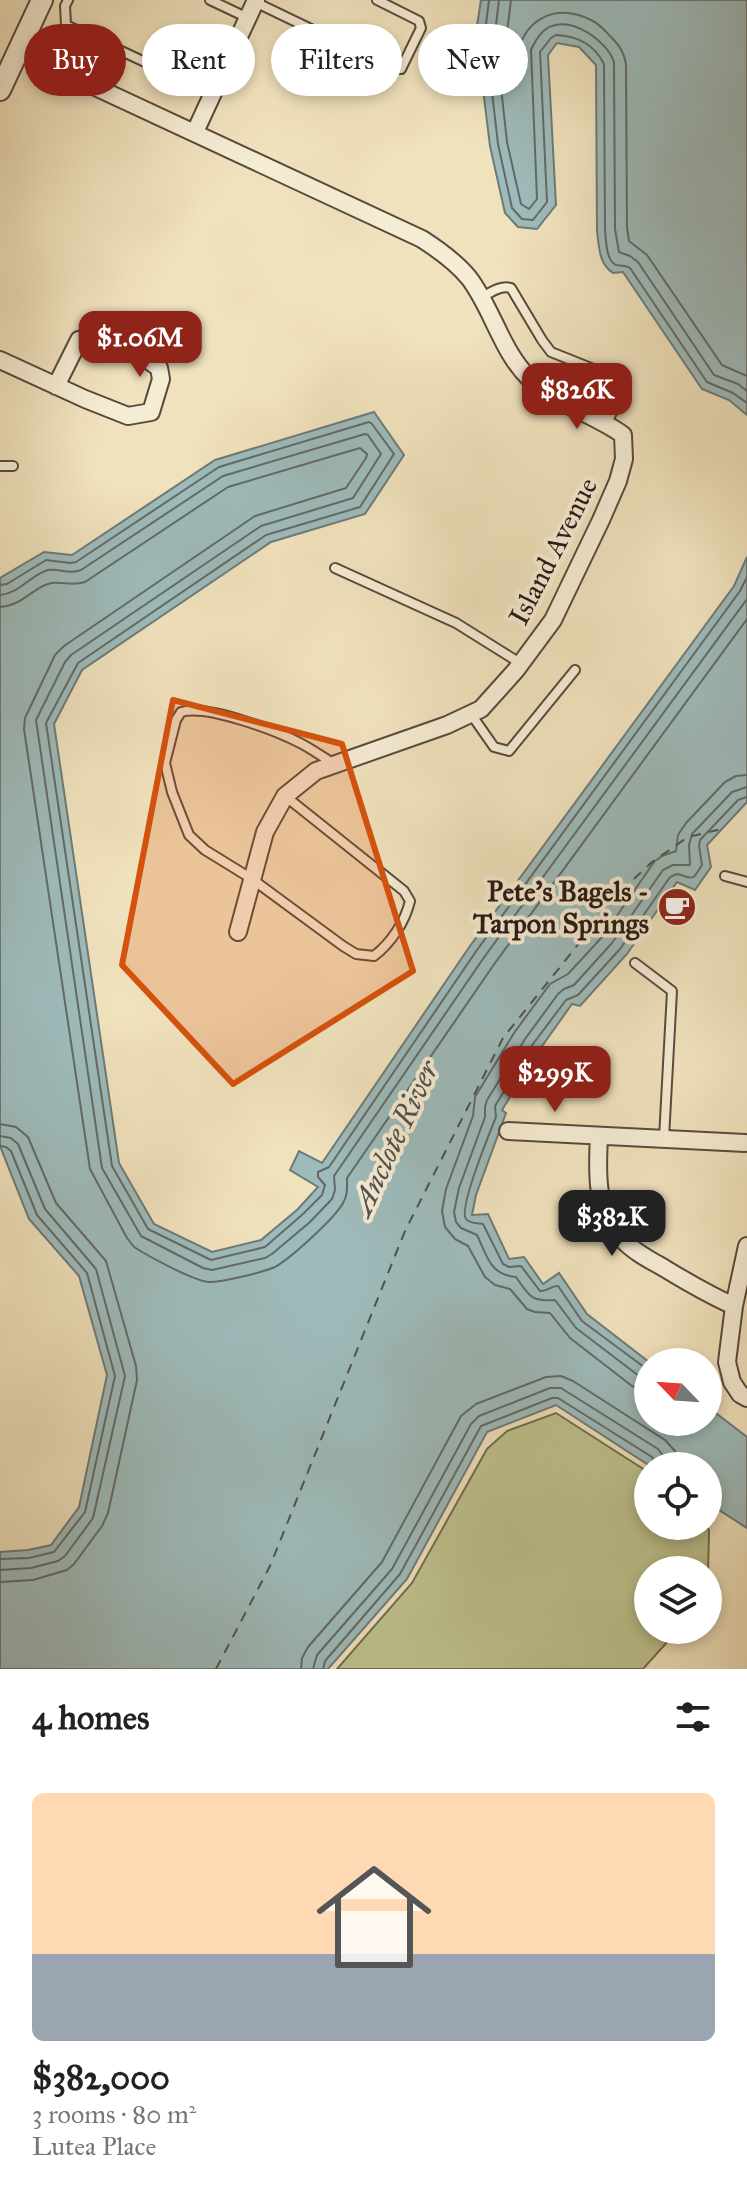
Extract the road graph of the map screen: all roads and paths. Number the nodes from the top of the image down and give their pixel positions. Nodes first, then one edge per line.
1 (42, 0) edge
2 (68, 0) edge
3 (210, 0) edge
4 (377, 0) edge
5 (256, 1) edge
6 (248, 18) junction
7 (245, 24) edge
8 (18, 51) junction
9 (142, 61) edge
10 (0, 90) edge
11 (212, 96) edge
12 (195, 132) junction
13 (480, 298) junction
14 (0, 360) edge
15 (56, 386) junction
16 (607, 423) junction
17 (0, 466) edge
18 (13, 466) dead end
19 (335, 568) dead end
20 (521, 664) junction
21 (575, 670) dead end
22 (471, 714) junction
23 (335, 764) junction
24 (285, 796) junction
25 (725, 876) dead end
26 (252, 879) junction
27 (747, 882) edge
28 (238, 932) dead end
29 (635, 963) dead end
30 (508, 1131) dead end
31 (599, 1136) junction
32 (664, 1138) junction
33 (746, 1139) edge
34 (746, 1253) edge
35 (734, 1306) junction
36 (744, 1396) edge

1 - 8 street
2 - 9 lane
3 - 6 lane
4 - 5 lane
5 - 6 street
6 - 7 street
8 - 10 street
8 - 12 street
11 - 12 street
12 - 13 street
13 - 16 street
13 - 16 lane
14 - 15 street
15 - 15 street
16 - 20 street, Island Avenue
17 - 18 lane
19 - 20 lane
20 - 22 street, Island Avenue
21 - 22 lane
22 - 23 street, Island Avenue
23 - 24 street, Island Avenue
23 - 26 lane
24 - 26 street, Island Avenue
24 - 26 lane
25 - 27 lane
26 - 28 street, Island Avenue
29 - 32 lane
30 - 31 street
31 - 32 street
31 - 35 street
32 - 33 street
34 - 35 street
35 - 36 street

